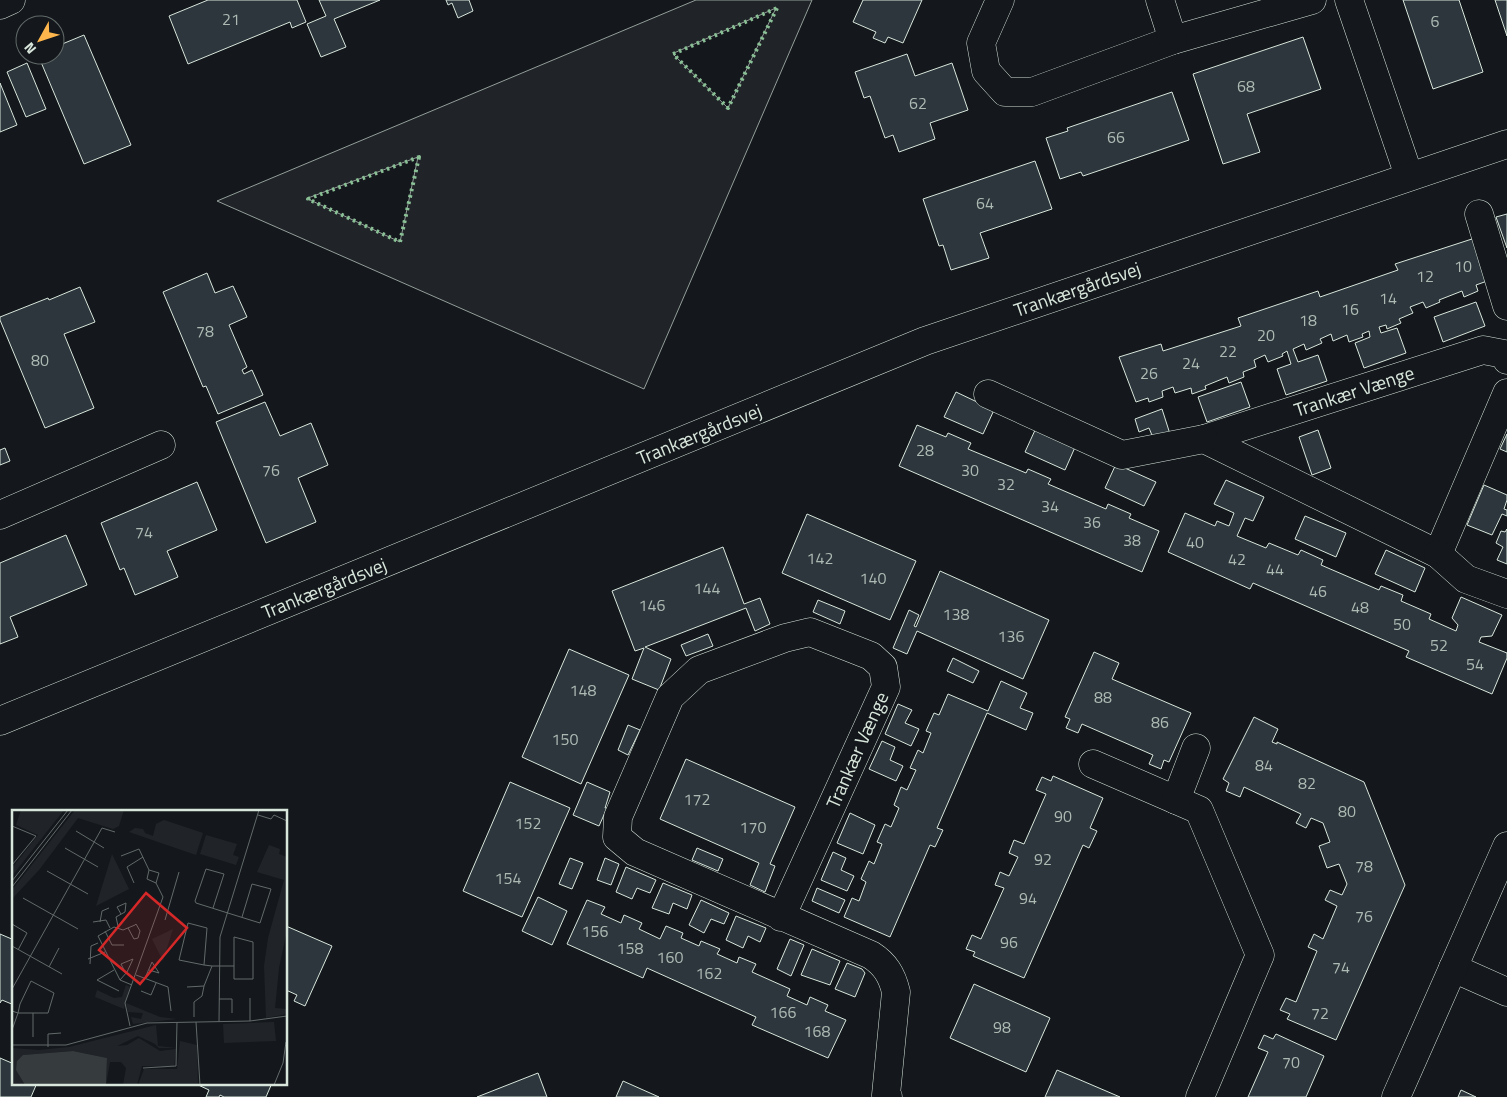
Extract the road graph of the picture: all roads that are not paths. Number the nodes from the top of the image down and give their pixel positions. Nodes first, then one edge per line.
1 (11, 0) edge
2 (1000, 0) edge
3 (1160, 0) edge
4 (1312, 0) edge
5 (1349, 0) edge
6 (0, 5) edge
7 (1173, 40) junction
8 (1507, 144) edge
9 (1408, 176) junction
10 (1479, 214) dead end
11 (1507, 306) edge
12 (1506, 354) edge
13 (1507, 393) edge
14 (988, 394) dead end
15 (1204, 439) junction
16 (161, 446) dead end
17 (0, 515) edge
18 (1438, 554) junction
19 (1507, 594) edge
20 (0, 721) edge
21 (1196, 748) dead end
22 (1093, 764) dead end
23 (1176, 800) junction
24 (1507, 846) edge
25 (781, 917) junction
26 (1453, 968) junction
27 (1507, 992) edge
28 (886, 1096) edge
29 (1200, 1097) edge
30 (1396, 1097) edge

1 - 6 street
2 - 7 street
3 - 7 street
4 - 7 street
5 - 9 street
8 - 9 street, Trankærgårdsvej
9 - 20 street, Trankærgårdsvej
10 - 11 street
12 - 15 street, Trankær Vænge
13 - 18 street
14 - 15 street, Trankær Vænge
15 - 18 street
16 - 17 street
18 - 19 street
21 - 23 street
22 - 23 street
23 - 29 street
24 - 26 street
25 - 25 street, Trankær Vænge
25 - 28 street, Trankær Vænge
26 - 27 street
26 - 30 street

